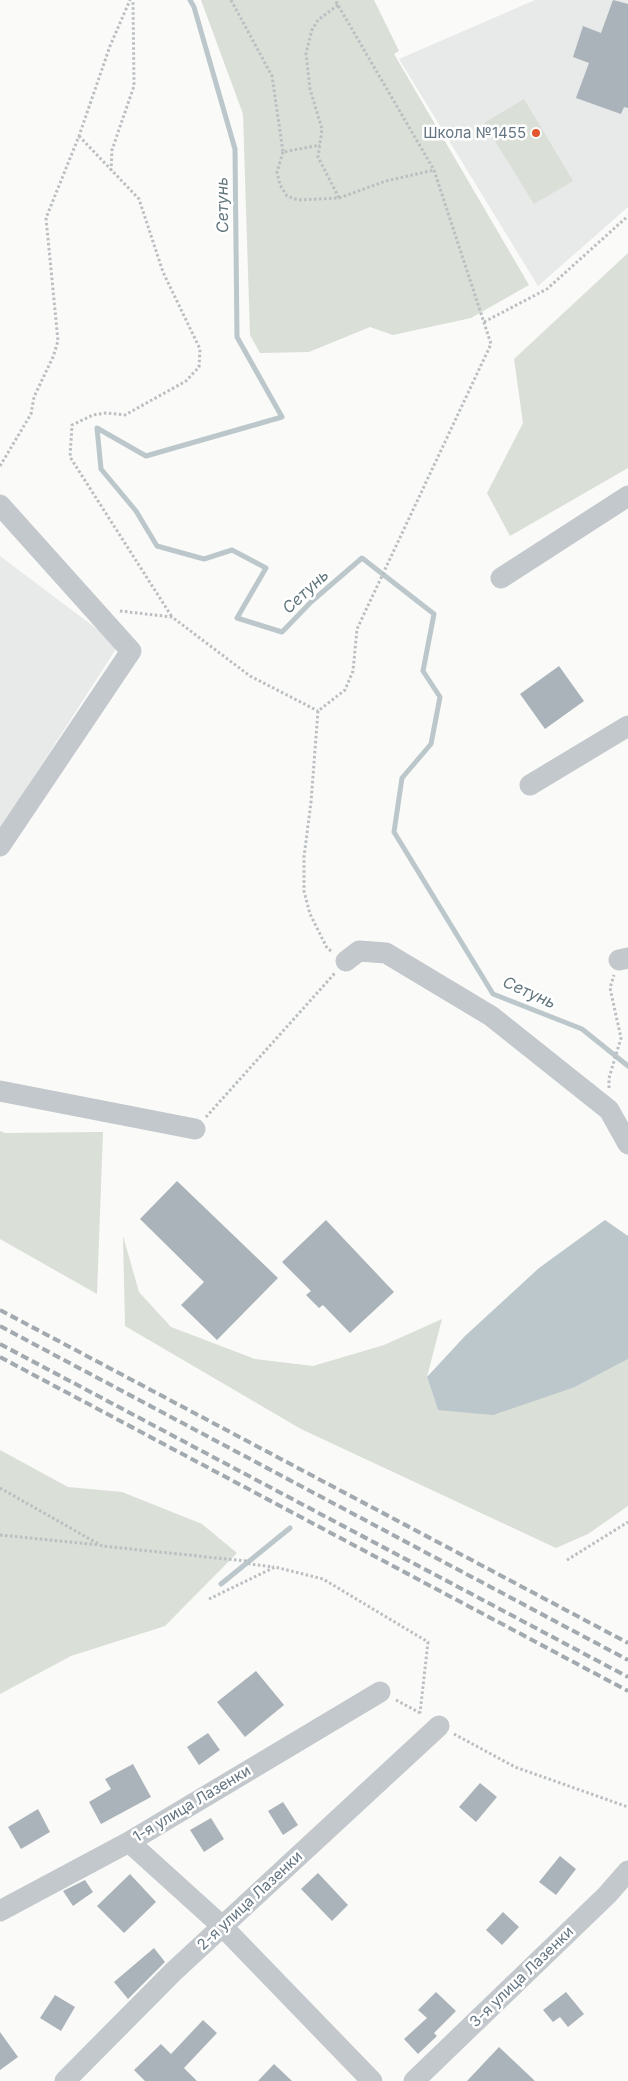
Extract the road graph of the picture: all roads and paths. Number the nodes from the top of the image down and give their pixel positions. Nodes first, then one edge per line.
1 (131, 0) edge
2 (231, 0) edge
3 (335, 0) edge
4 (338, 5) junction
5 (78, 136) junction
6 (320, 145) junction
7 (283, 152) junction
8 (434, 170) junction
9 (111, 171) junction
10 (339, 198) junction
11 (628, 216) edge
12 (484, 322) junction
13 (0, 466) edge
14 (628, 496) edge
15 (0, 505) edge
16 (501, 578) dead end
17 (92, 607) junction
18 (172, 617) junction
19 (318, 711) junction
20 (628, 726) edge
21 (530, 785) dead end
22 (0, 846) edge
23 (623, 959) edge
24 (346, 961) junction
25 (609, 1078) dead end
26 (0, 1091) edge
27 (195, 1129) joint
28 (628, 1144) edge
29 (0, 1488) edge
30 (628, 1522) edge
31 (0, 1535) edge
32 (102, 1546) junction
33 (567, 1560) dead end
34 (275, 1567) junction
35 (209, 1599) dead end
36 (380, 1692) joint
37 (420, 1713) junction
38 (440, 1726) junction
39 (628, 1808) edge
40 (129, 1842) junction
41 (628, 1870) edge
42 (0, 1911) edge
43 (222, 1927) junction
44 (66, 2081) edge
45 (372, 2081) edge
46 (414, 2081) edge

1 - 5 path
1 - 9 path
2 - 7 path
3 - 4 path
4 - 6 path
4 - 8 path
5 - 9 path
5 - 13 path
6 - 7 path
6 - 10 path
7 - 10 path
8 - 10 path
8 - 12 path
9 - 18 path
11 - 12 path
12 - 19 path
14 - 16 street
15 - 17 street
17 - 18 path
17 - 22 street
18 - 19 path
19 - 24 path
20 - 21 street
23 - 25 path
24 - 27 path
24 - 28 street
26 - 27 street
29 - 32 path
30 - 33 path
31 - 32 path
32 - 34 path
34 - 35 path
34 - 37 path
36 - 37 path
36 - 40 street, 1-я улица Лазенки
37 - 38 path
38 - 39 path
38 - 43 street, 2-я улица Лазенки
40 - 42 street, 1-я улица Лазенки
40 - 43 street
41 - 46 street, 3-я улица Лазенки
43 - 44 street, 2-я улица Лазенки
43 - 45 street

